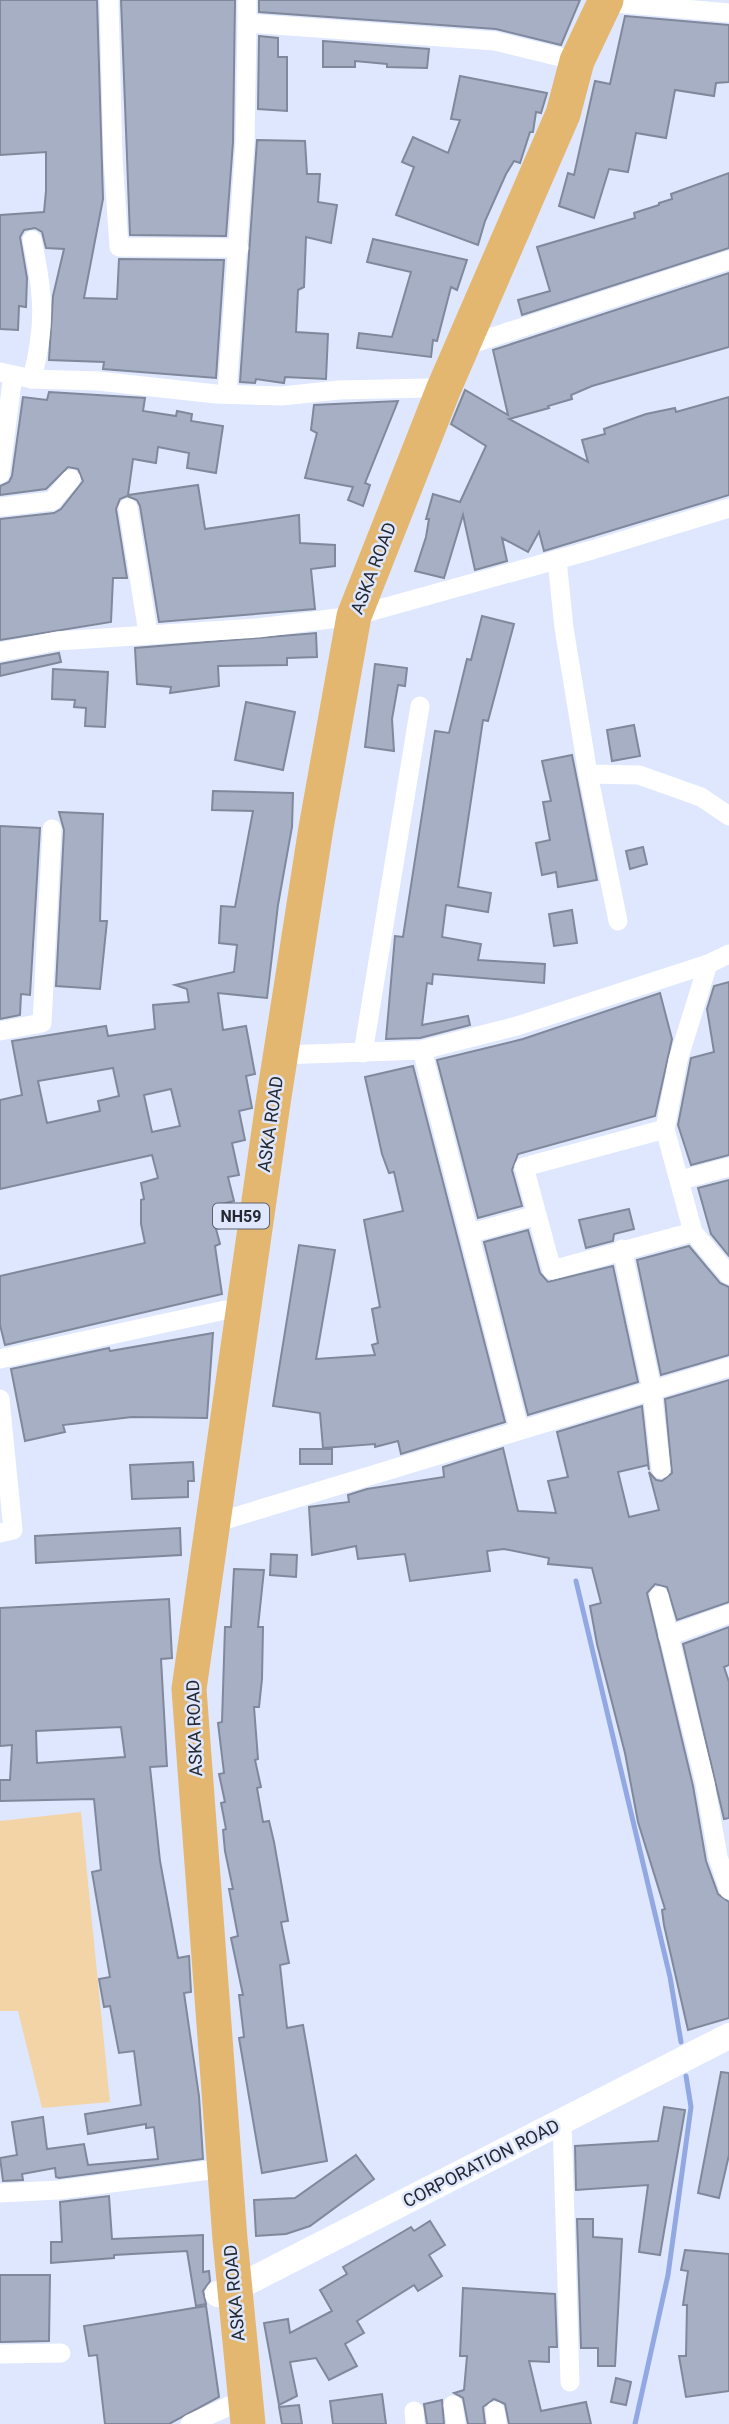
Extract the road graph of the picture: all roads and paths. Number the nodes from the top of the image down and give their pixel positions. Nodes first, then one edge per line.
1 (109, 0) edge
2 (247, 0) edge
3 (606, 1) edge
4 (729, 13) edge
5 (247, 23) junction
6 (577, 61) junction
7 (32, 240) dead end
8 (239, 248) junction
9 (729, 260) edge
10 (462, 347) junction
11 (15, 375) edge
12 (428, 388) junction
13 (227, 392) junction
14 (0, 474) edge
15 (71, 479) dead end
16 (0, 507) edge
17 (128, 508) dead end
18 (729, 508) edge
19 (557, 560) junction
20 (342, 617) junction
21 (148, 633) junction
22 (0, 652) edge
23 (420, 706) dead end
24 (588, 774) junction
25 (729, 816) edge
26 (52, 829) dead end
27 (618, 920) dead end
28 (729, 954) edge
29 (708, 964) junction
30 (0, 1031) edge
31 (422, 1050) junction
32 (363, 1053) junction
33 (281, 1055) junction
34 (665, 1129) junction
35 (729, 1167) edge
36 (681, 1180) junction
37 (537, 1215) junction
38 (693, 1232) junction
39 (471, 1233) junction
40 (622, 1250) junction
41 (729, 1275) edge
42 (225, 1310) junction
43 (0, 1359) edge
44 (729, 1367) edge
45 (652, 1390) junction
46 (0, 1399) edge
47 (519, 1429) junction
48 (661, 1469) dead end
49 (204, 1526) junction
50 (0, 1533) edge
51 (659, 1596) dead end
52 (729, 1614) edge
53 (668, 1636) junction
54 (729, 1890) edge
55 (729, 2036) edge
56 (562, 2122) junction
57 (217, 2169) junction
58 (0, 2193) edge
59 (226, 2292) junction
60 (61, 2353) dead end
61 (0, 2354) edge
62 (570, 2382) dead end
63 (236, 2418) edge
64 (190, 2424) edge

1 - 8 street
2 - 5 street
3 - 4 street
3 - 6 highway, ASKA ROAD / NH59
5 - 6 street
5 - 8 street
6 - 10 highway, ASKA ROAD / NH59
6 - 12 highway, NH59
7 - 11 street
8 - 13 street
9 - 10 street
10 - 20 highway, ASKA ROAD / NH59
11 - 13 street
11 - 14 street
12 - 13 street
12 - 20 highway, NH59
15 - 16 street
17 - 21 street
18 - 19 street
19 - 20 street
19 - 24 street
20 - 21 street
20 - 33 highway, ASKA ROAD / NH59
20 - 42 highway, NH59
21 - 22 street
23 - 32 street
24 - 25 street
24 - 27 street
26 - 30 street
28 - 29 street
29 - 31 street
29 - 34 street
31 - 32 street
31 - 39 street
32 - 33 street
33 - 49 highway, ASKA ROAD / NH59
34 - 36 street
34 - 37 street
35 - 36 street
36 - 38 street
37 - 39 street
37 - 40 street
38 - 40 street
38 - 41 street
39 - 47 street
40 - 45 street
42 - 43 street
42 - 49 highway, NH59
44 - 45 street
45 - 47 street
45 - 48 street
46 - 50 street
47 - 49 street
49 - 57 highway, ASKA ROAD / NH59
51 - 53 street
52 - 53 street
53 - 54 street
55 - 56 street, CORPORATION ROAD
56 - 59 street, CORPORATION ROAD
56 - 62 street
57 - 58 street
57 - 59 highway, ASKA ROAD / NH59
59 - 63 highway, ASKA ROAD / NH59
60 - 61 street
63 - 64 street

